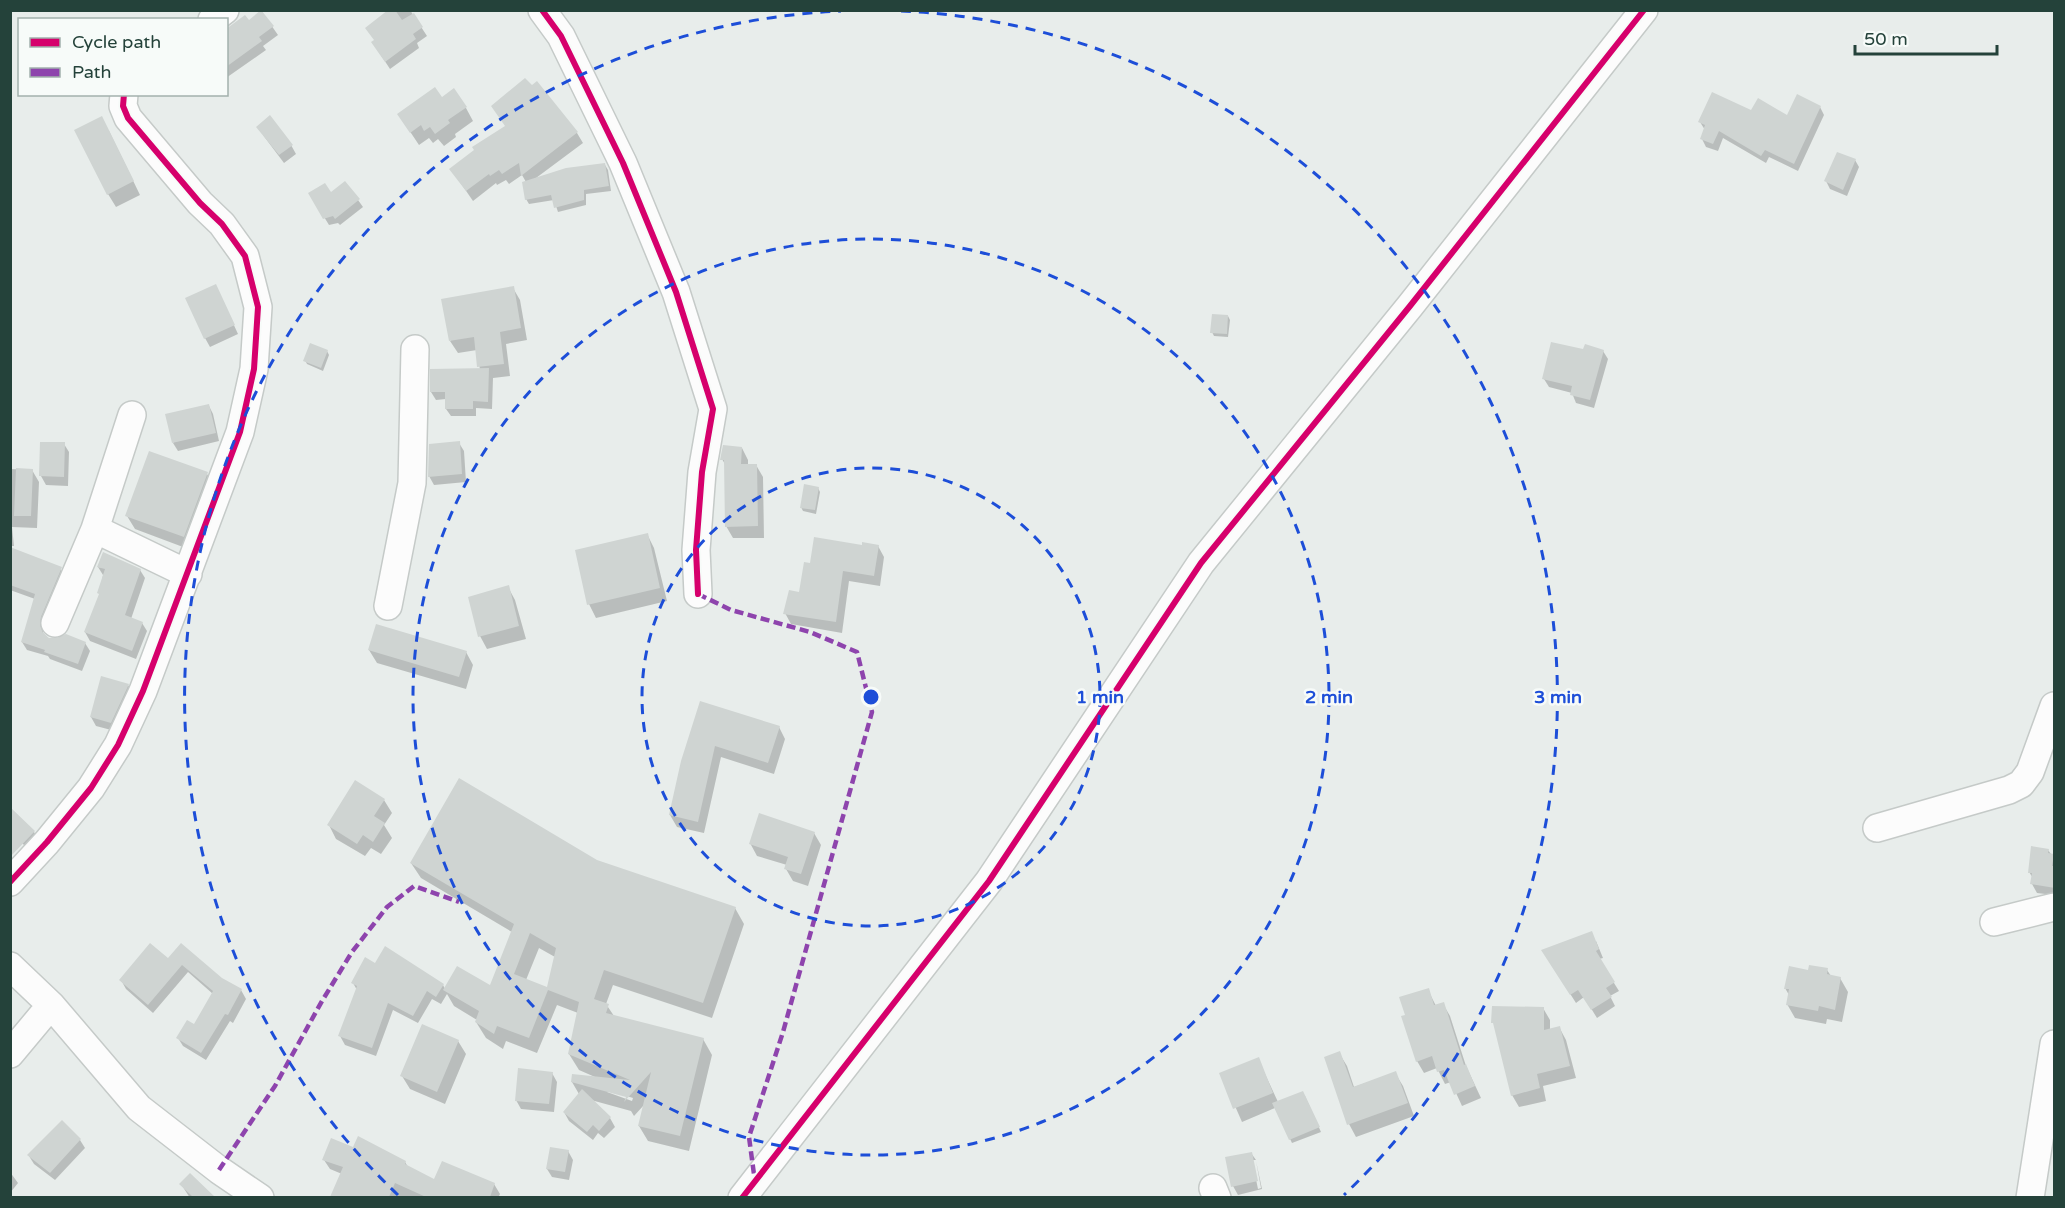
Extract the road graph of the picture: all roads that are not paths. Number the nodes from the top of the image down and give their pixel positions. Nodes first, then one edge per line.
1 (542, 10) edge
2 (1644, 10) edge
3 (124, 96) edge
4 (415, 348) dead end
5 (132, 415) dead end
6 (95, 530) junction
7 (188, 574) junction
8 (698, 594) dead end
9 (388, 606) dead end
10 (55, 623) dead end
11 (2055, 706) edge
12 (1877, 828) dead end
13 (10, 882) edge
14 (2055, 907) edge
15 (1995, 922) dead end
16 (10, 966) edge
17 (51, 1005) junction
18 (2055, 1044) edge
19 (10, 1054) edge
20 (260, 1197) edge
21 (742, 1197) edge
22 (2030, 1197) edge

1 - 8 street
2 - 21 street
3 - 7 street
4 - 9 street
5 - 6 street
6 - 7 street
6 - 10 street
7 - 13 street
11 - 12 street
14 - 15 street
16 - 17 street
17 - 19 street
17 - 20 street
18 - 22 street

